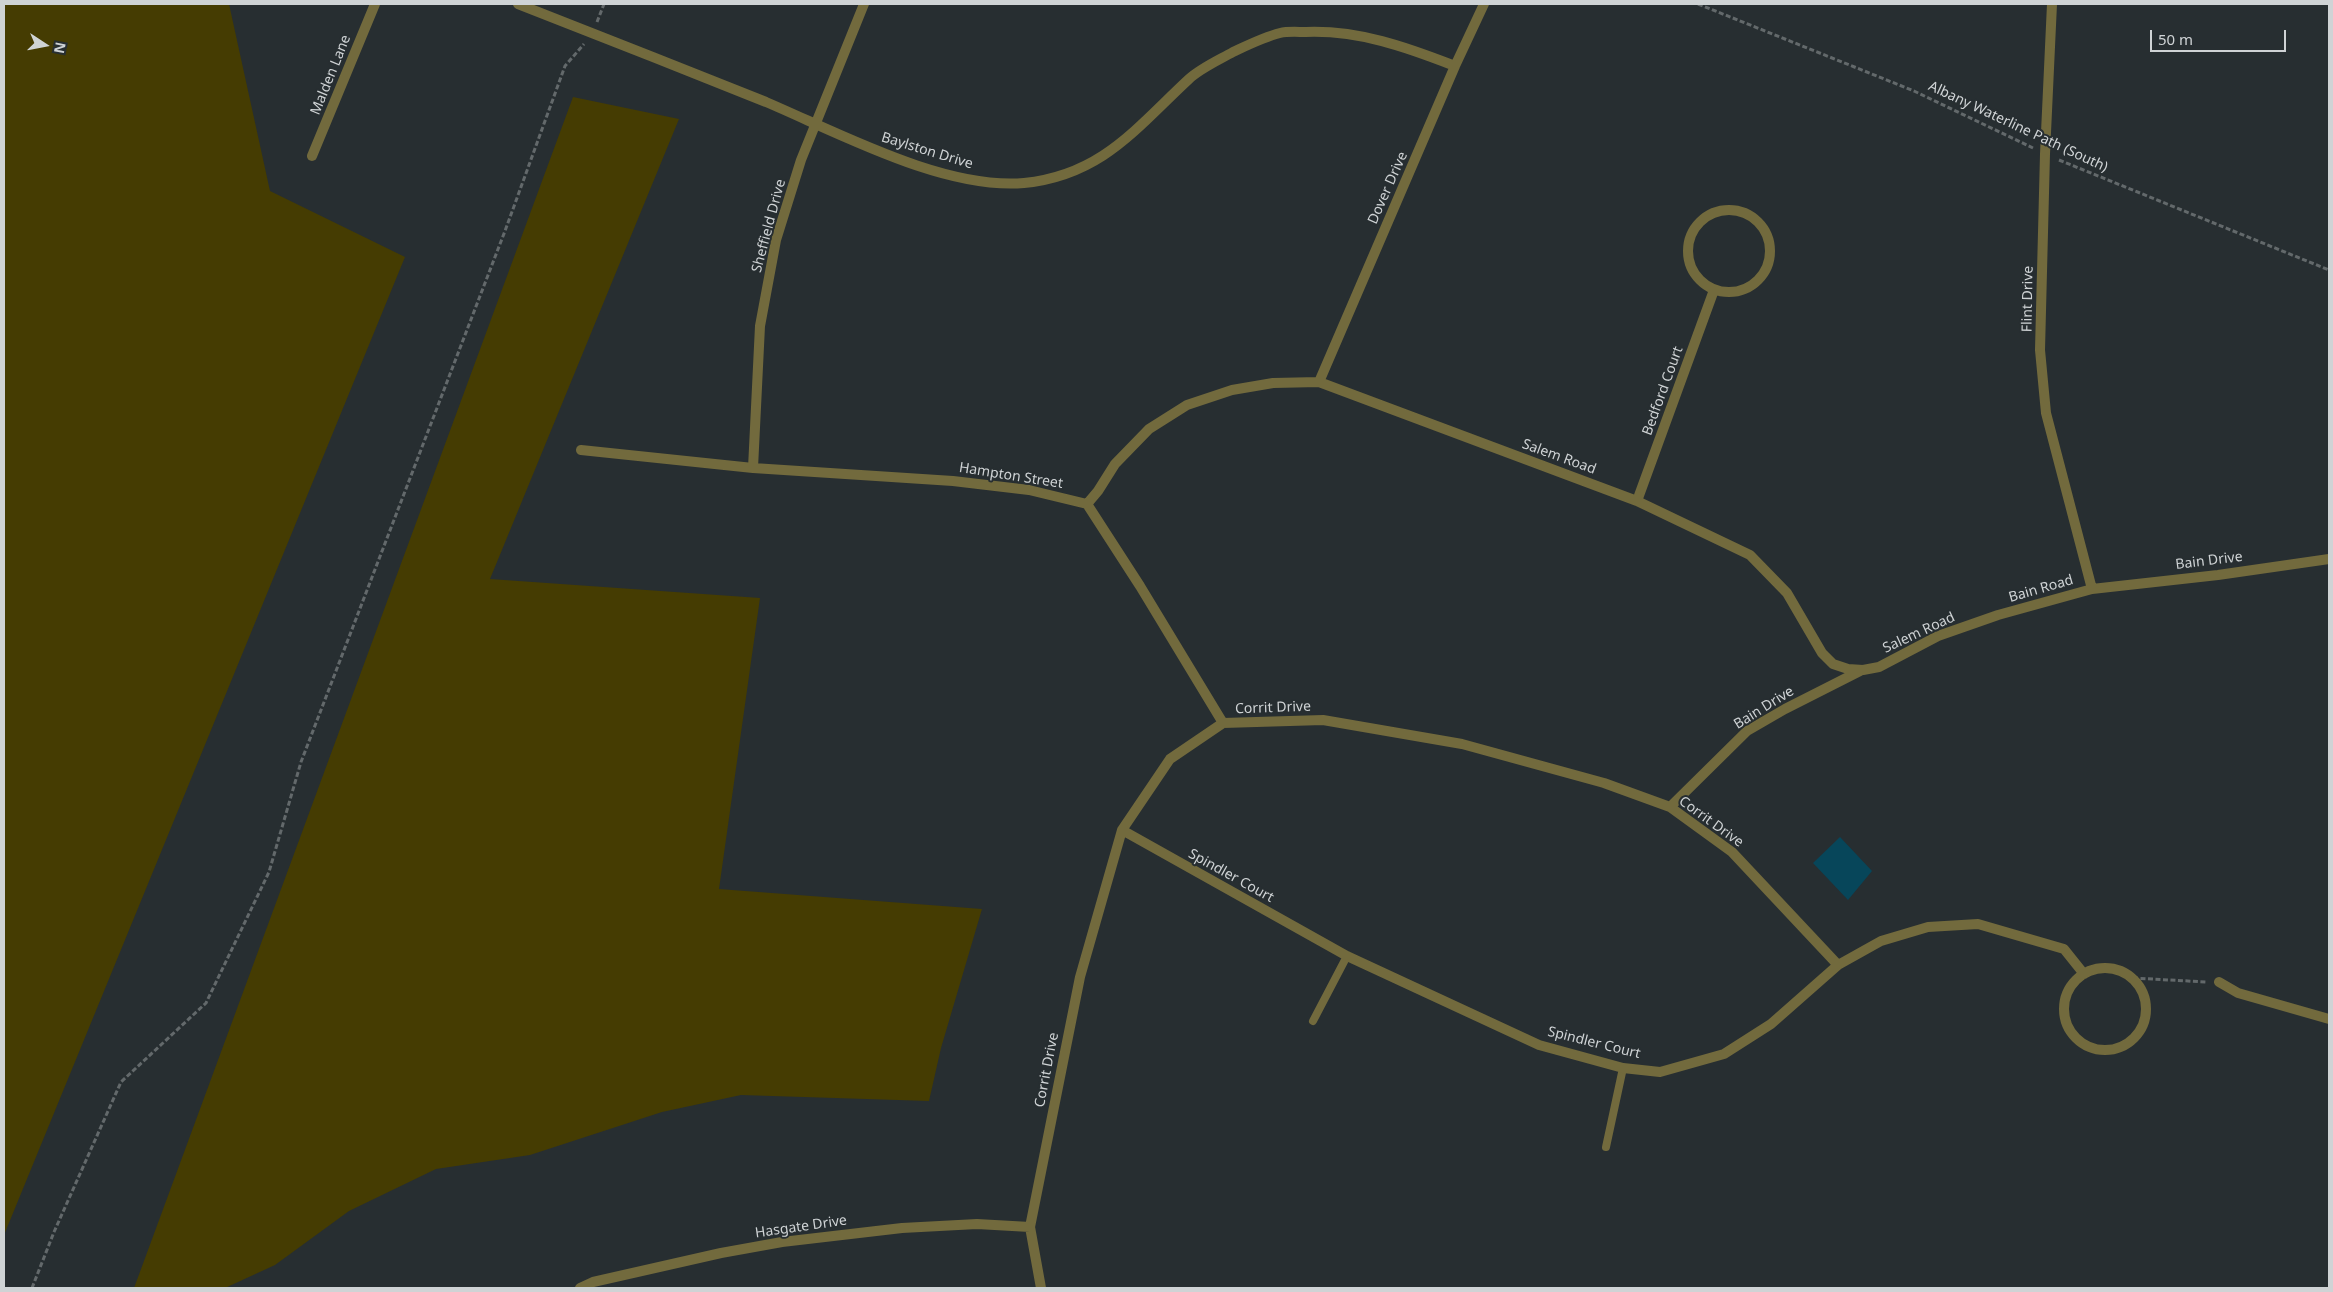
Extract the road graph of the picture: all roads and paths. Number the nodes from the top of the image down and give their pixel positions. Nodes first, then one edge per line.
1 (375, 4) edge
2 (518, 4) edge
3 (604, 4) edge
4 (864, 4) edge
5 (1484, 4) edge
6 (1698, 4) edge
7 (2052, 4) edge
8 (593, 34) junction
9 (1455, 66) junction
10 (816, 123) junction
11 (2045, 154) junction
12 (312, 156) dead end
13 (2329, 270) edge
14 (1714, 290) junction
15 (1319, 382) junction
16 (581, 450) dead end
17 (753, 468) junction
18 (1636, 501) junction
19 (1087, 504) junction
20 (2329, 559) edge
21 (2092, 589) junction
22 (1998, 615) joint
23 (1863, 670) junction
24 (1223, 723) junction
25 (1670, 807) junction
26 (1122, 830) junction
27 (1348, 956) junction
28 (1838, 965) junction
29 (2084, 974) junction
30 (2133, 978) junction
31 (2219, 982) joint
32 (2329, 1019) edge
33 (1314, 1021) dead end
34 (1623, 1068) junction
35 (1606, 1147) dead end
36 (1030, 1227) junction
37 (32, 1288) edge
38 (580, 1288) edge
39 (1041, 1288) edge

1 - 12 street, Malden Lane
2 - 8 street, Baylston Drive
3 - 8 path
4 - 10 street, Sheffield Drive
5 - 9 street, Dover Drive
6 - 11 path, Albany Waterline Path (South)
7 - 11 street, Flint Drive
8 - 10 street, Baylston Drive
8 - 37 path
9 - 10 street, Baylston Drive
9 - 15 street, Dover Drive
10 - 17 street, Sheffield Drive
11 - 13 path, Albany Waterline Path (South)
11 - 21 street, Flint Drive
14 - 14 street
14 - 18 street, Bedford Court
15 - 18 street, Salem Road
15 - 19 street, Salem Road
16 - 17 street, Hampton Street
17 - 19 street, Hampton Street
18 - 23 street, Salem Road
19 - 24 street
20 - 21 street, Bain Drive
21 - 22 street, Bain Road
22 - 23 street, Salem Road
23 - 25 street, Bain Drive
24 - 25 street, Corrit Drive
24 - 26 street, Corrit Drive
25 - 28 street, Corrit Drive
26 - 27 street, Spindler Court
26 - 36 street, Corrit Drive
27 - 33 lane
27 - 34 street, Spindler Court
28 - 29 street, Spindler Court
28 - 34 street, Spindler Court
29 - 30 street
29 - 30 street
30 - 31 path
31 - 32 street
34 - 35 lane
36 - 38 street, Hasgate Drive
36 - 39 street, Corrit Drive

